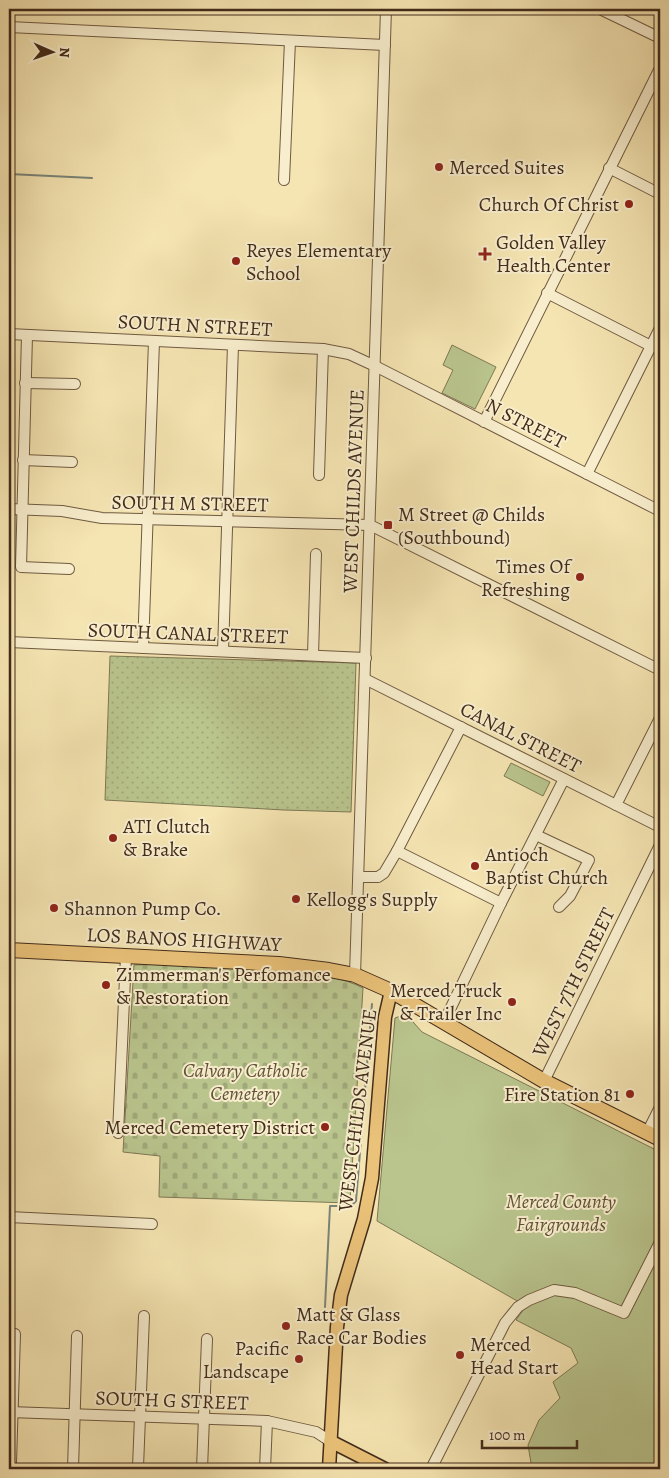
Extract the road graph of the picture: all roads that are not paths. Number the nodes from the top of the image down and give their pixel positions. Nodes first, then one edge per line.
1 (386, 9) edge
2 (600, 9) edge
3 (9, 27) edge
4 (660, 38) edge
5 (290, 41) junction
6 (385, 45) junction
7 (660, 68) edge
8 (609, 168) junction
9 (284, 180) dead end
10 (660, 194) edge
11 (547, 293) junction
12 (660, 328) edge
13 (9, 334) edge
14 (26, 335) junction
15 (154, 341) junction
16 (233, 344) junction
17 (651, 346) junction
18 (323, 350) junction
19 (375, 366) junction
20 (25, 383) junction
21 (75, 384) dead end
22 (484, 422) junction
23 (23, 460) junction
24 (72, 462) dead end
25 (586, 474) junction
26 (318, 475) dead end
27 (9, 509) edge
28 (22, 510) junction
29 (660, 511) edge
30 (148, 520) junction
31 (226, 521) junction
32 (370, 525) junction
33 (316, 554) dead end
34 (69, 569) dead end
35 (9, 642) edge
36 (143, 648) junction
37 (223, 652) junction
38 (313, 655) junction
39 (366, 658) junction
40 (660, 670) edge
41 (366, 679) junction
42 (660, 718) edge
43 (461, 726) junction
44 (564, 779) junction
45 (616, 805) junction
46 (660, 827) edge
47 (536, 835) junction
48 (660, 845) edge
49 (397, 851) junction
50 (359, 877) junction
51 (501, 903) junction
52 (559, 907) dead end
53 (9, 950) edge
54 (126, 956) junction
55 (355, 975) junction
56 (391, 991) junction
57 (444, 1022) junction
58 (544, 1081) junction
59 (660, 1107) edge
60 (118, 1133) dead end
61 (647, 1133) junction
62 (660, 1139) edge
63 (9, 1217) edge
64 (152, 1224) dead end
65 (660, 1242) edge
66 (144, 1316) dead end
67 (15, 1334) dead end
68 (77, 1336) dead end
69 (206, 1339) dead end
70 (10, 1412) edge
71 (75, 1414) junction
72 (139, 1416) junction
73 (204, 1419) junction
74 (267, 1421) junction
75 (330, 1441) junction
76 (11, 1462) dead end
77 (138, 1467) dead end
78 (73, 1469) edge
79 (202, 1469) edge
80 (265, 1469) edge
81 (329, 1469) edge
82 (385, 1469) edge
83 (431, 1469) edge

1 - 6 street, WEST CHILDS AVENUE
2 - 4 street
3 - 5 street
5 - 6 street
5 - 9 street
6 - 19 street, WEST CHILDS AVENUE
7 - 8 street
8 - 10 street
8 - 11 street
11 - 17 street
11 - 22 street
12 - 17 street
13 - 14 street, SOUTH N STREET
14 - 15 street, SOUTH N STREET
14 - 20 street
15 - 16 street, SOUTH N STREET
15 - 30 street
16 - 18 street, SOUTH N STREET
16 - 31 street
17 - 25 street
18 - 19 street, SOUTH N STREET
18 - 26 street
19 - 22 street, N STREET
19 - 32 street, WEST CHILDS AVENUE
20 - 21 street
20 - 23 street
22 - 25 street, N STREET
23 - 24 street
23 - 28 street
25 - 29 street, N STREET
27 - 28 street, SOUTH M STREET
28 - 30 street, SOUTH M STREET
28 - 34 street
30 - 31 street, SOUTH M STREET
30 - 36 street
31 - 32 street, SOUTH M STREET
31 - 37 street
32 - 39 street, WEST CHILDS AVENUE
32 - 40 street
33 - 38 street
35 - 36 street, SOUTH CANAL STREET
36 - 37 street, SOUTH CANAL STREET
37 - 38 street, SOUTH CANAL STREET
38 - 39 street, SOUTH CANAL STREET
39 - 41 street, WEST CHILDS AVENUE
41 - 43 street, CANAL STREET
41 - 50 street, WEST CHILDS AVENUE
42 - 45 street
43 - 44 street, CANAL STREET
43 - 49 street
44 - 45 street, CANAL STREET
44 - 47 street
45 - 46 street, CANAL STREET
47 - 51 street
47 - 52 street
48 - 58 street, WEST 7TH STREET
49 - 50 street
49 - 51 street
50 - 55 street, WEST CHILDS AVENUE
51 - 57 street
53 - 54 highway, LOS BANOS HIGHWAY
54 - 55 highway, LOS BANOS HIGHWAY
54 - 60 street
55 - 56 highway, LOS BANOS HIGHWAY
56 - 57 highway, LOS BANOS HIGHWAY
56 - 75 main road, WEST CHILDS AVENUE
57 - 58 highway, LOS BANOS HIGHWAY
58 - 61 highway, LOS BANOS HIGHWAY
59 - 61 street
61 - 62 highway, LOS BANOS HIGHWAY
63 - 64 street
65 - 83 street
66 - 72 street
67 - 70 street
68 - 71 street
69 - 73 street
70 - 71 street, SOUTH G STREET
70 - 76 street
71 - 72 street, SOUTH G STREET
71 - 78 street
72 - 73 street, SOUTH G STREET
72 - 77 street
73 - 74 street, SOUTH G STREET
73 - 79 street
74 - 75 street, SOUTH G STREET
74 - 80 street
75 - 81 main road, WEST CHILDS AVENUE
75 - 82 main road

